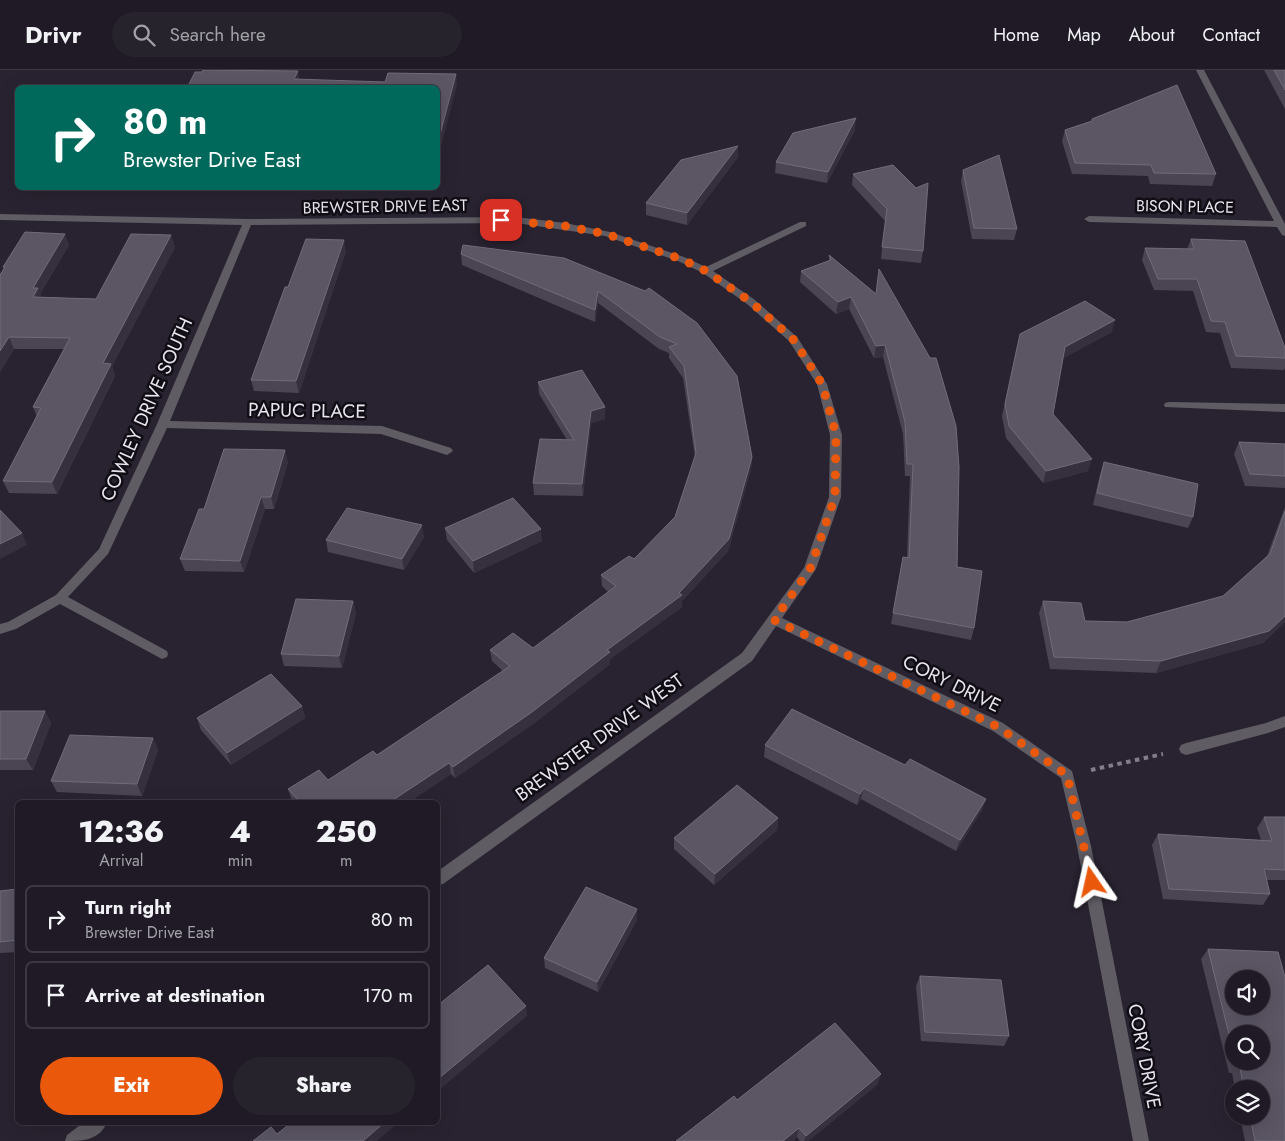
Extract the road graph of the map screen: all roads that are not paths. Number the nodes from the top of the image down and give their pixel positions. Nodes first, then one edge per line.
1 (1200, 70) edge
2 (0, 218) edge
3 (1089, 219) dead end
4 (248, 222) junction
5 (803, 224) dead end
6 (1283, 228) edge
7 (706, 271) junction
8 (1169, 405) dead end
9 (1285, 408) edge
10 (163, 424) junction
11 (447, 451) dead end
12 (60, 598) junction
13 (774, 620) junction
14 (0, 630) edge
15 (162, 654) dead end
16 (1285, 721) edge
17 (1186, 749) road end
18 (440, 878) edge
19 (95, 1125) edge
20 (73, 1141) edge
21 (1141, 1141) edge

1 - 6 street
2 - 4 street, BREWSTER DRIVE EAST
3 - 6 street, BISON PLACE
4 - 7 street, BREWSTER DRIVE EAST
4 - 10 street, COWLEY DRIVE SOUTH
5 - 7 street
7 - 13 street, BREWSTER DRIVE EAST
8 - 9 street
10 - 11 street, PAPUC PLACE
10 - 12 street, COWLEY DRIVE SOUTH
12 - 14 street, COWLEY DRIVE SOUTH
12 - 15 street
13 - 18 street, BREWSTER DRIVE WEST
13 - 21 street, CORY DRIVE
16 - 17 street
19 - 20 street

